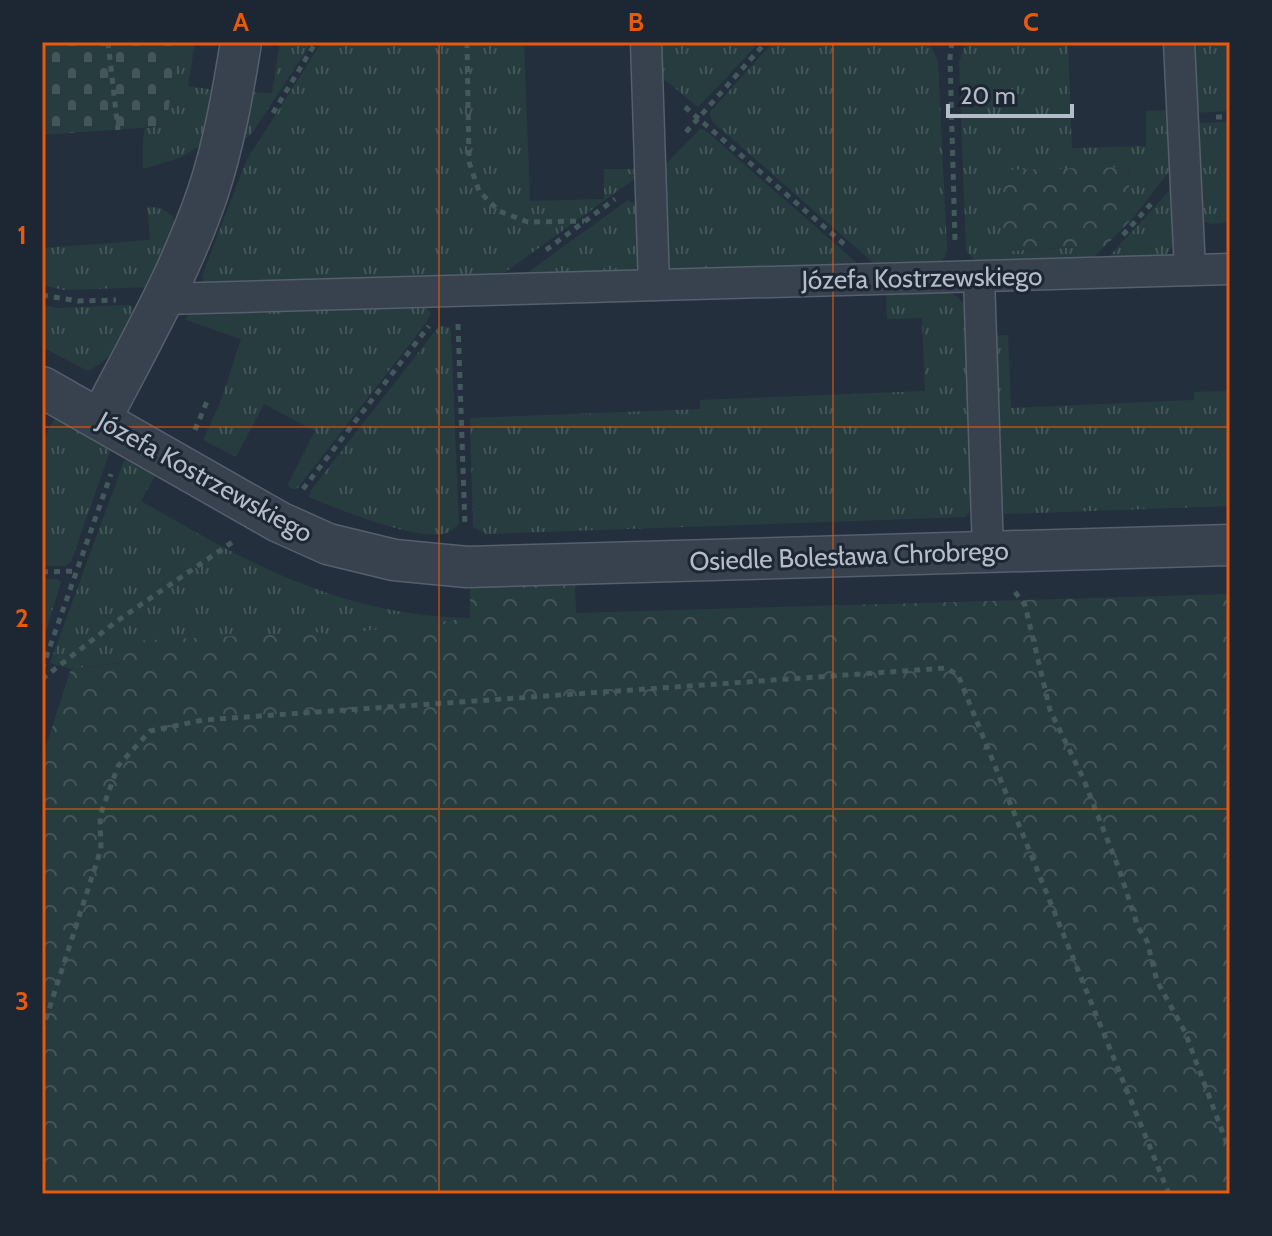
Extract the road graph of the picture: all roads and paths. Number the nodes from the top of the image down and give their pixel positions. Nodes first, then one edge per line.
1 (108, 42) edge
2 (241, 42) edge
3 (467, 42) edge
4 (646, 42) edge
5 (766, 42) edge
6 (952, 42) edge
7 (1179, 42) edge
8 (118, 130) dead end
9 (1185, 168) junction
10 (650, 173) junction
11 (585, 221) junction
12 (1230, 269) edge
13 (1190, 270) junction
14 (1087, 274) junction
15 (968, 277) junction
16 (884, 278) junction
17 (654, 285) junction
18 (457, 291) junction
19 (490, 291) junction
20 (42, 295) edge
21 (164, 299) junction
22 (42, 387) edge
23 (208, 399) dead end
24 (100, 420) junction
25 (190, 442) dead end
26 (113, 468) dead end
27 (269, 515) junction
28 (1230, 545) edge
29 (988, 552) junction
30 (467, 567) junction
31 (77, 571) junction
32 (42, 572) edge
33 (42, 669) edge
34 (42, 679) edge
35 (42, 1031) edge
36 (1230, 1152) edge
37 (1169, 1194) edge

1 - 8 path
2 - 21 street
3 - 11 path
4 - 10 street
5 - 16 path
6 - 15 path
7 - 9 street
9 - 13 street
9 - 14 path
10 - 11 path
10 - 17 street
11 - 19 path
12 - 13 street, Józefa Kostrzewskiego
13 - 14 street, Józefa Kostrzewskiego
14 - 15 street, Józefa Kostrzewskiego
15 - 16 street, Józefa Kostrzewskiego
15 - 29 street
16 - 17 street, Józefa Kostrzewskiego
17 - 19 street, Józefa Kostrzewskiego
18 - 19 street, Józefa Kostrzewskiego
18 - 21 street, Józefa Kostrzewskiego
18 - 27 path
18 - 30 path
20 - 21 path
21 - 24 street
22 - 24 street, Józefa Kostrzewskiego
23 - 25 path
24 - 27 street, Józefa Kostrzewskiego
26 - 31 path
27 - 30 street, Józefa Kostrzewskiego
27 - 34 path
28 - 29 street, Osiedle Bolesława Chrobrego
29 - 30 street, Osiedle Bolesława Chrobrego
29 - 36 path
31 - 32 path
31 - 33 path
35 - 37 path

